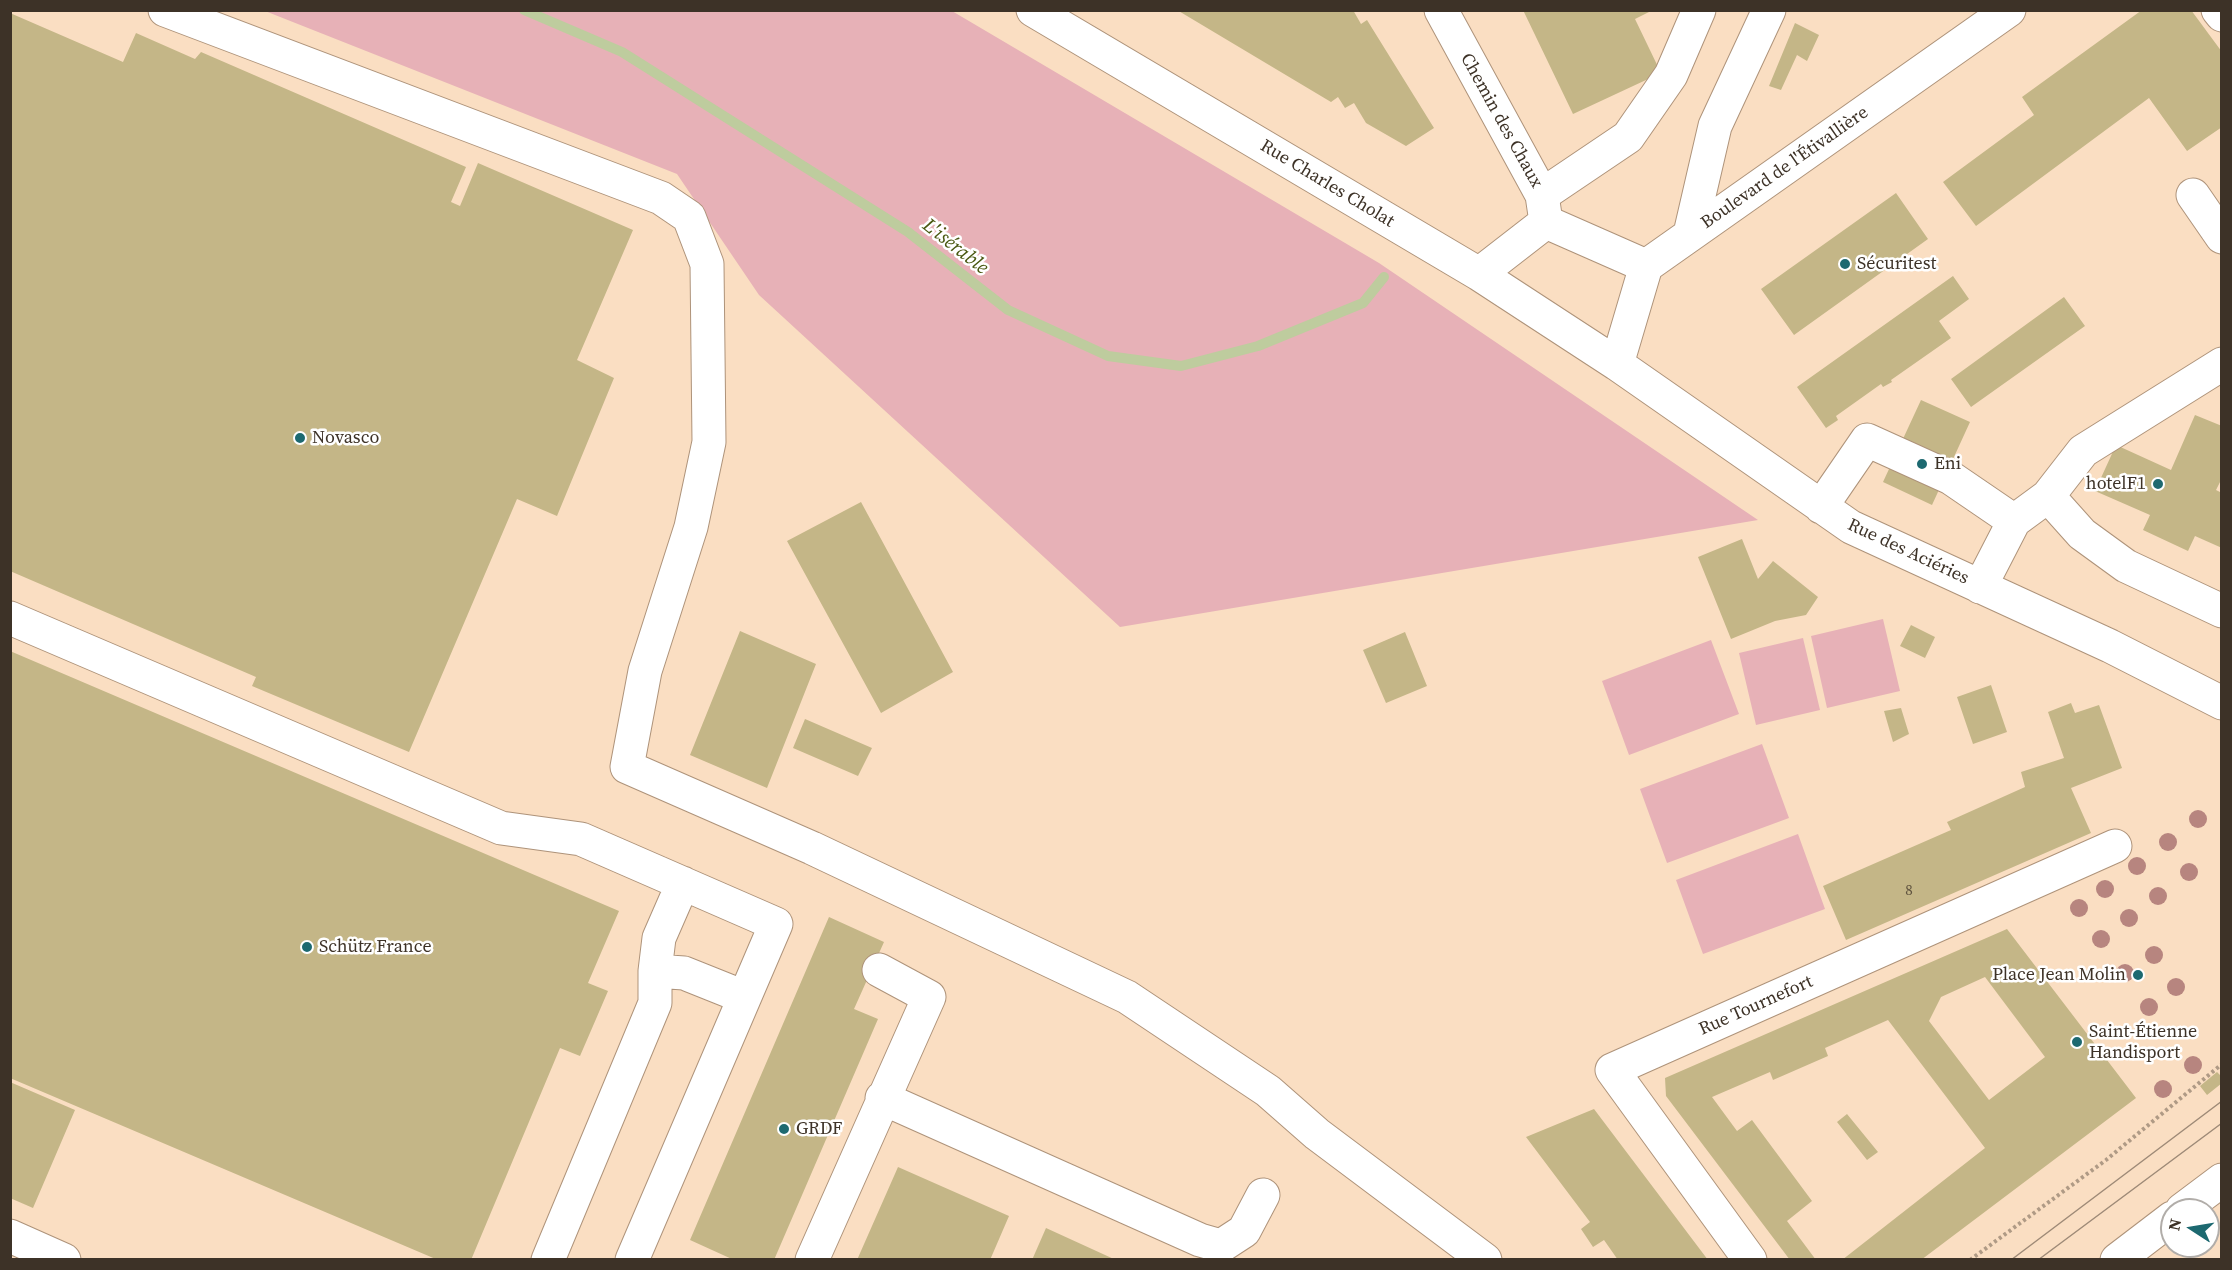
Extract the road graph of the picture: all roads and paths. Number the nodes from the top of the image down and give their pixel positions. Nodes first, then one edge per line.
1 (165, 10) edge
2 (1033, 10) edge
3 (1441, 10) edge
4 (1699, 10) edge
5 (1768, 10) edge
6 (2008, 10) edge
7 (2218, 10) edge
8 (2222, 15) edge
9 (2193, 195) dead end
10 (1544, 208) junction
11 (1690, 234) junction
12 (2222, 237) edge
13 (1646, 266) junction
14 (1479, 274) junction
15 (1617, 364) junction
16 (2222, 364) edge
17 (2048, 496) junction
18 (1821, 507) junction
19 (2014, 521) junction
20 (1980, 586) junction
21 (2222, 610) edge
22 (10, 618) edge
23 (2222, 703) edge
24 (2115, 846) dead end
25 (683, 883) junction
26 (879, 970) dead end
27 (656, 971) junction
28 (744, 997) junction
29 (2222, 1064) edge
30 (882, 1098) junction
31 (2222, 1180) edge
32 (1263, 1195) dead end
33 (2198, 1198) edge
34 (2160, 1227) edge
35 (10, 1236) edge
36 (64, 1260) edge
37 (548, 1260) edge
38 (632, 1260) edge
39 (812, 1260) edge
40 (1485, 1260) edge
41 (1750, 1260) edge
42 (1970, 1260) edge
43 (2117, 1260) edge

1 - 40 street
2 - 14 street, Rue Charles Cholat
3 - 10 street, Chemin des Chaux
4 - 10 street
5 - 11 street
6 - 11 street, Boulevard de l'Étivallière
7 - 8 street
9 - 12 street
10 - 13 street
10 - 14 street
11 - 13 street, Boulevard de l'Étivallière
13 - 15 street
14 - 15 street, Rue Charles Cholat
15 - 18 street, Rue des Aciéries
16 - 17 street
17 - 19 street
17 - 21 street
18 - 19 street
18 - 20 street, Rue des Aciéries
19 - 20 street
20 - 23 street, Rue des Aciéries
22 - 25 street
24 - 41 street, Rue Tournefort
25 - 27 street
25 - 28 street
26 - 30 street
27 - 28 street
27 - 37 street
28 - 38 street
29 - 42 path
30 - 32 street
30 - 39 street
31 - 33 street
34 - 43 street
35 - 36 street

